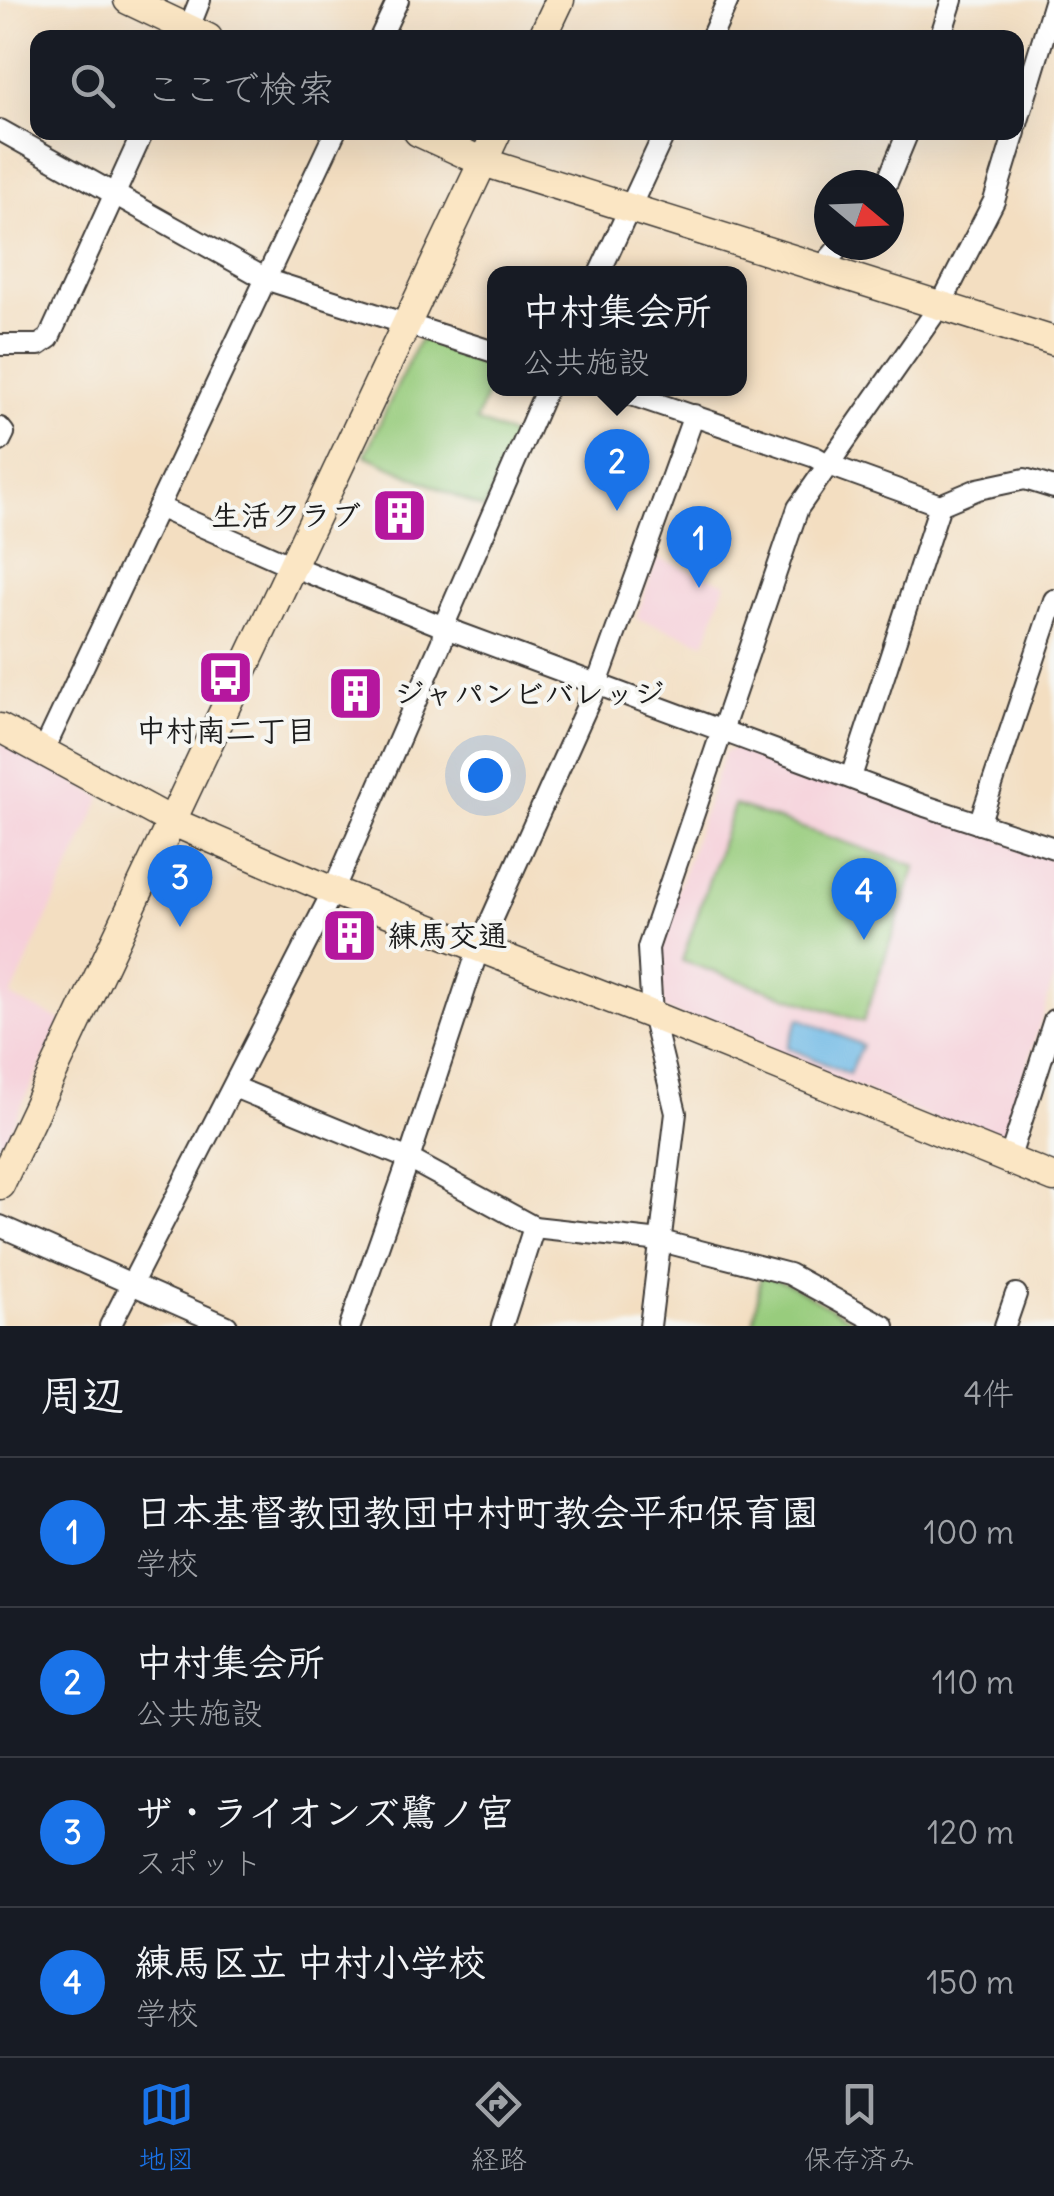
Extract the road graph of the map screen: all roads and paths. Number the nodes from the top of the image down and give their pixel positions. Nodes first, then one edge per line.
1 (128, 0) edge
2 (200, 0) edge
3 (398, 0) edge
4 (560, 0) edge
5 (728, 0) edge
6 (952, 0) edge
7 (1054, 2) edge
8 (185, 30) edge
9 (195, 30) edge
10 (384, 30) edge
11 (546, 30) edge
12 (715, 30) edge
13 (943, 30) edge
14 (1024, 103) edge
15 (0, 130) edge
16 (140, 140) edge
17 (331, 140) edge
18 (436, 140) edge
19 (494, 140) edge
20 (661, 140) edge
21 (905, 140) edge
22 (1013, 140) edge
23 (484, 162) junction
24 (892, 170) edge
25 (115, 196) junction
26 (629, 206) junction
27 (828, 260) edge
28 (603, 266) edge
29 (822, 267) junction
30 (268, 280) junction
31 (942, 304) junction
32 (406, 324) junction
33 (1054, 341) edge
34 (0, 346) edge
35 (487, 350) edge
36 (544, 396) edge
37 (636, 396) edge
38 (694, 415) junction
39 (0, 428) edge
40 (0, 441) edge
41 (828, 465) junction
42 (1054, 488) edge
43 (940, 504) junction
44 (158, 508) junction
45 (292, 566) junction
46 (1054, 600) edge
47 (444, 625) junction
48 (597, 684) junction
49 (0, 728) edge
50 (723, 733) junction
51 (43, 752) junction
52 (851, 777) junction
53 (172, 822) junction
54 (979, 824) junction
55 (1054, 848) edge
56 (334, 890) junction
57 (480, 947) junction
58 (652, 1015) junction
59 (1054, 1020) edge
60 (234, 1087) junction
61 (409, 1159) junction
62 (1009, 1160) junction
63 (1054, 1178) edge
64 (0, 1184) edge
65 (0, 1226) edge
66 (534, 1227) junction
67 (661, 1241) junction
68 (132, 1286) junction
69 (1016, 1294) dead end
70 (110, 1326) edge
71 (227, 1326) edge
72 (350, 1326) edge
73 (502, 1326) edge
74 (650, 1326) edge
75 (884, 1326) edge
76 (1005, 1326) edge

1 - 8 street
2 - 9 street
3 - 10 street
4 - 11 street
5 - 12 street
6 - 13 street
7 - 14 street
15 - 25 street
16 - 25 street
17 - 30 street
18 - 23 street
19 - 23 street
20 - 26 street
21 - 24 street
22 - 31 street
23 - 26 street
23 - 32 street
25 - 30 street
25 - 34 street
26 - 28 street
26 - 29 street
27 - 29 street
29 - 31 street
30 - 32 street
30 - 44 street
31 - 33 street
31 - 41 street
32 - 35 street
32 - 45 street
36 - 47 street
37 - 38 street
38 - 41 street
38 - 48 street
39 - 40 street
41 - 43 street
41 - 50 street
42 - 43 street
43 - 52 street
44 - 45 street
44 - 51 street
45 - 47 street
45 - 53 street
46 - 54 street
47 - 48 street
47 - 56 street
48 - 50 street
48 - 57 street
49 - 51 street
50 - 52 street
50 - 58 street
51 - 53 street
52 - 54 street
53 - 56 street
53 - 64 street
54 - 55 street
56 - 57 street
56 - 60 street
57 - 58 street
57 - 61 street
58 - 62 street
58 - 67 street
59 - 62 street
60 - 61 street
60 - 68 street
61 - 66 street
61 - 72 street
62 - 63 street
65 - 68 street
66 - 67 street
66 - 73 street
67 - 74 street
67 - 75 street
68 - 70 street
68 - 71 street
69 - 76 street

